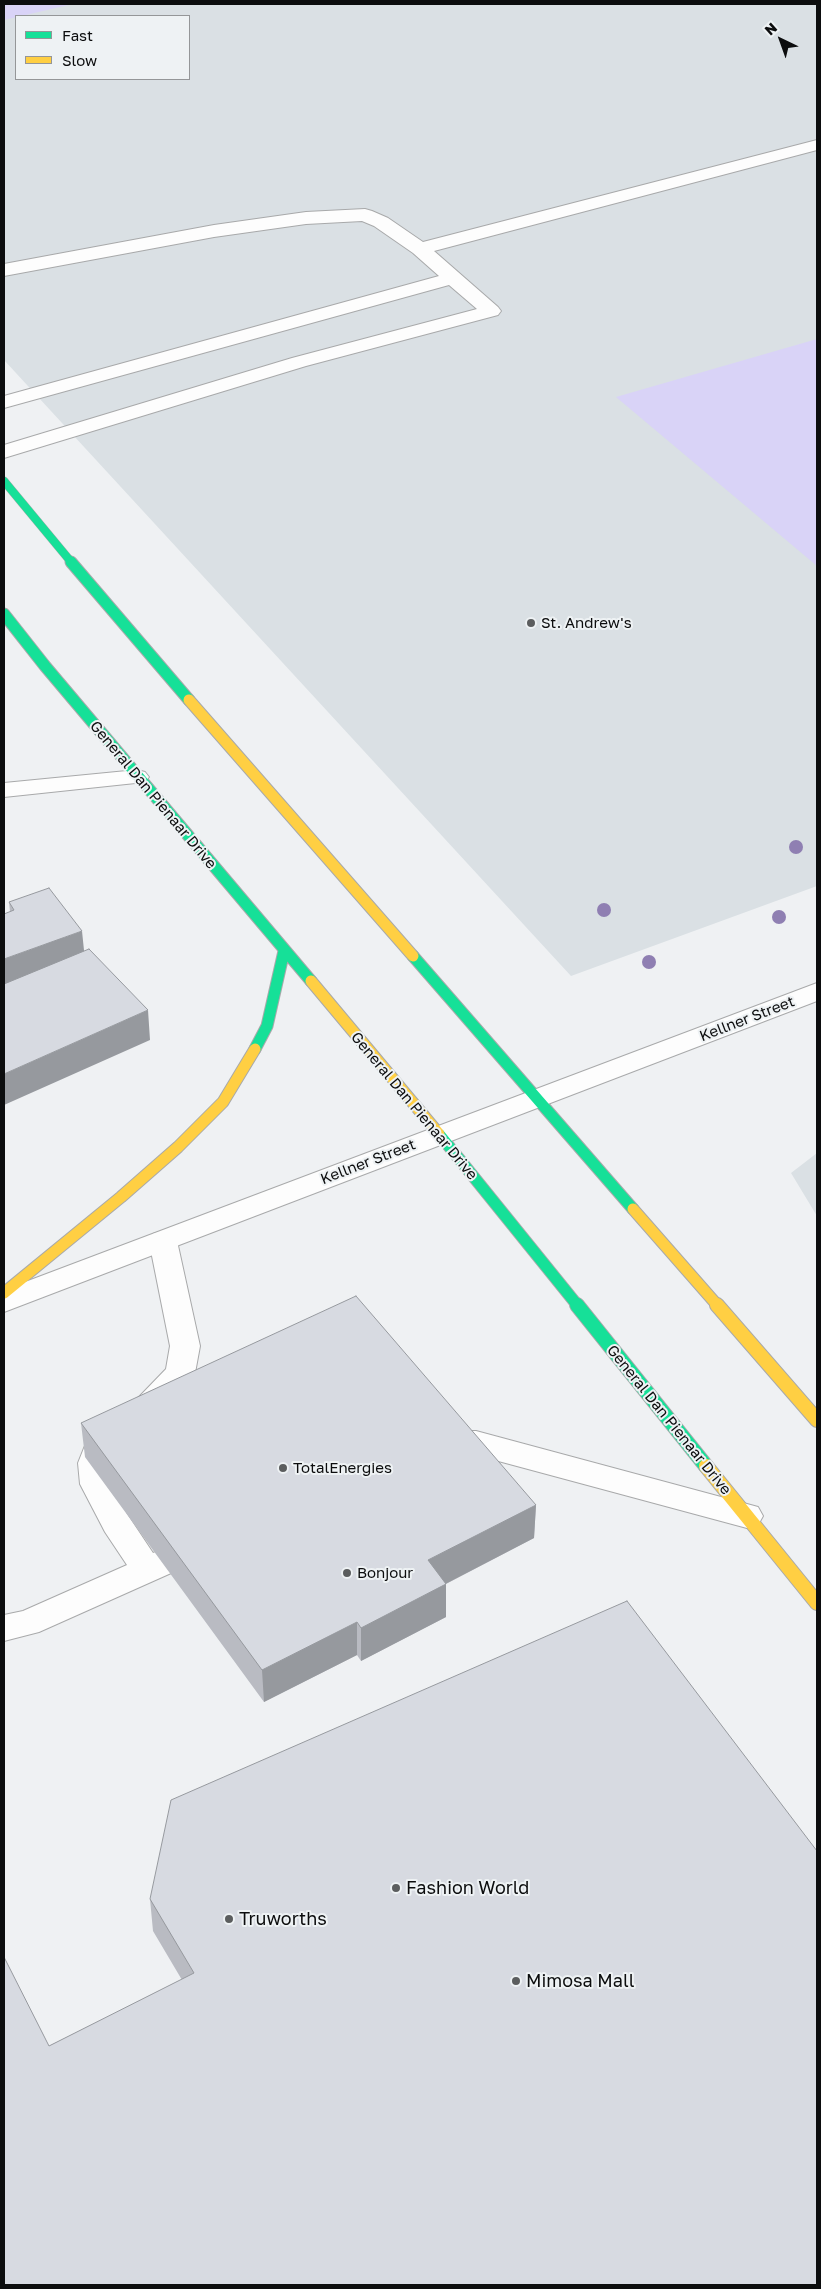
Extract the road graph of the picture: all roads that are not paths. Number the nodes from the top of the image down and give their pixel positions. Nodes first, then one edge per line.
1 (817, 145) edge
2 (420, 249) junction
3 (4, 270) edge
4 (452, 278) junction
5 (4, 402) edge
6 (4, 452) edge
7 (4, 481) edge
8 (4, 614) edge
9 (138, 777) junction
10 (4, 790) edge
11 (284, 951) junction
12 (817, 992) edge
13 (536, 1099) junction
14 (440, 1135) junction
15 (163, 1240) junction
16 (4, 1293) edge
17 (4, 1301) edge
18 (817, 1420) edge
19 (422, 1450) edge
20 (747, 1516) junction
21 (220, 1537) edge
22 (147, 1569) junction
23 (817, 1603) edge
24 (4, 1628) edge

1 - 2 street
2 - 3 street
2 - 4 street
4 - 5 street
4 - 6 street
7 - 13 street
8 - 9 street, General Dan Pienaar Drive
9 - 10 street
9 - 11 street, General Dan Pienaar Drive
11 - 14 street, General Dan Pienaar Drive
11 - 16 street
12 - 13 street, Kellner Street
13 - 14 street, Kellner Street
13 - 18 street
14 - 15 street, Kellner Street
14 - 20 street, General Dan Pienaar Drive
15 - 17 street, Kellner Street
15 - 22 street
19 - 20 street
20 - 23 street, General Dan Pienaar Drive
21 - 22 street
22 - 24 street

